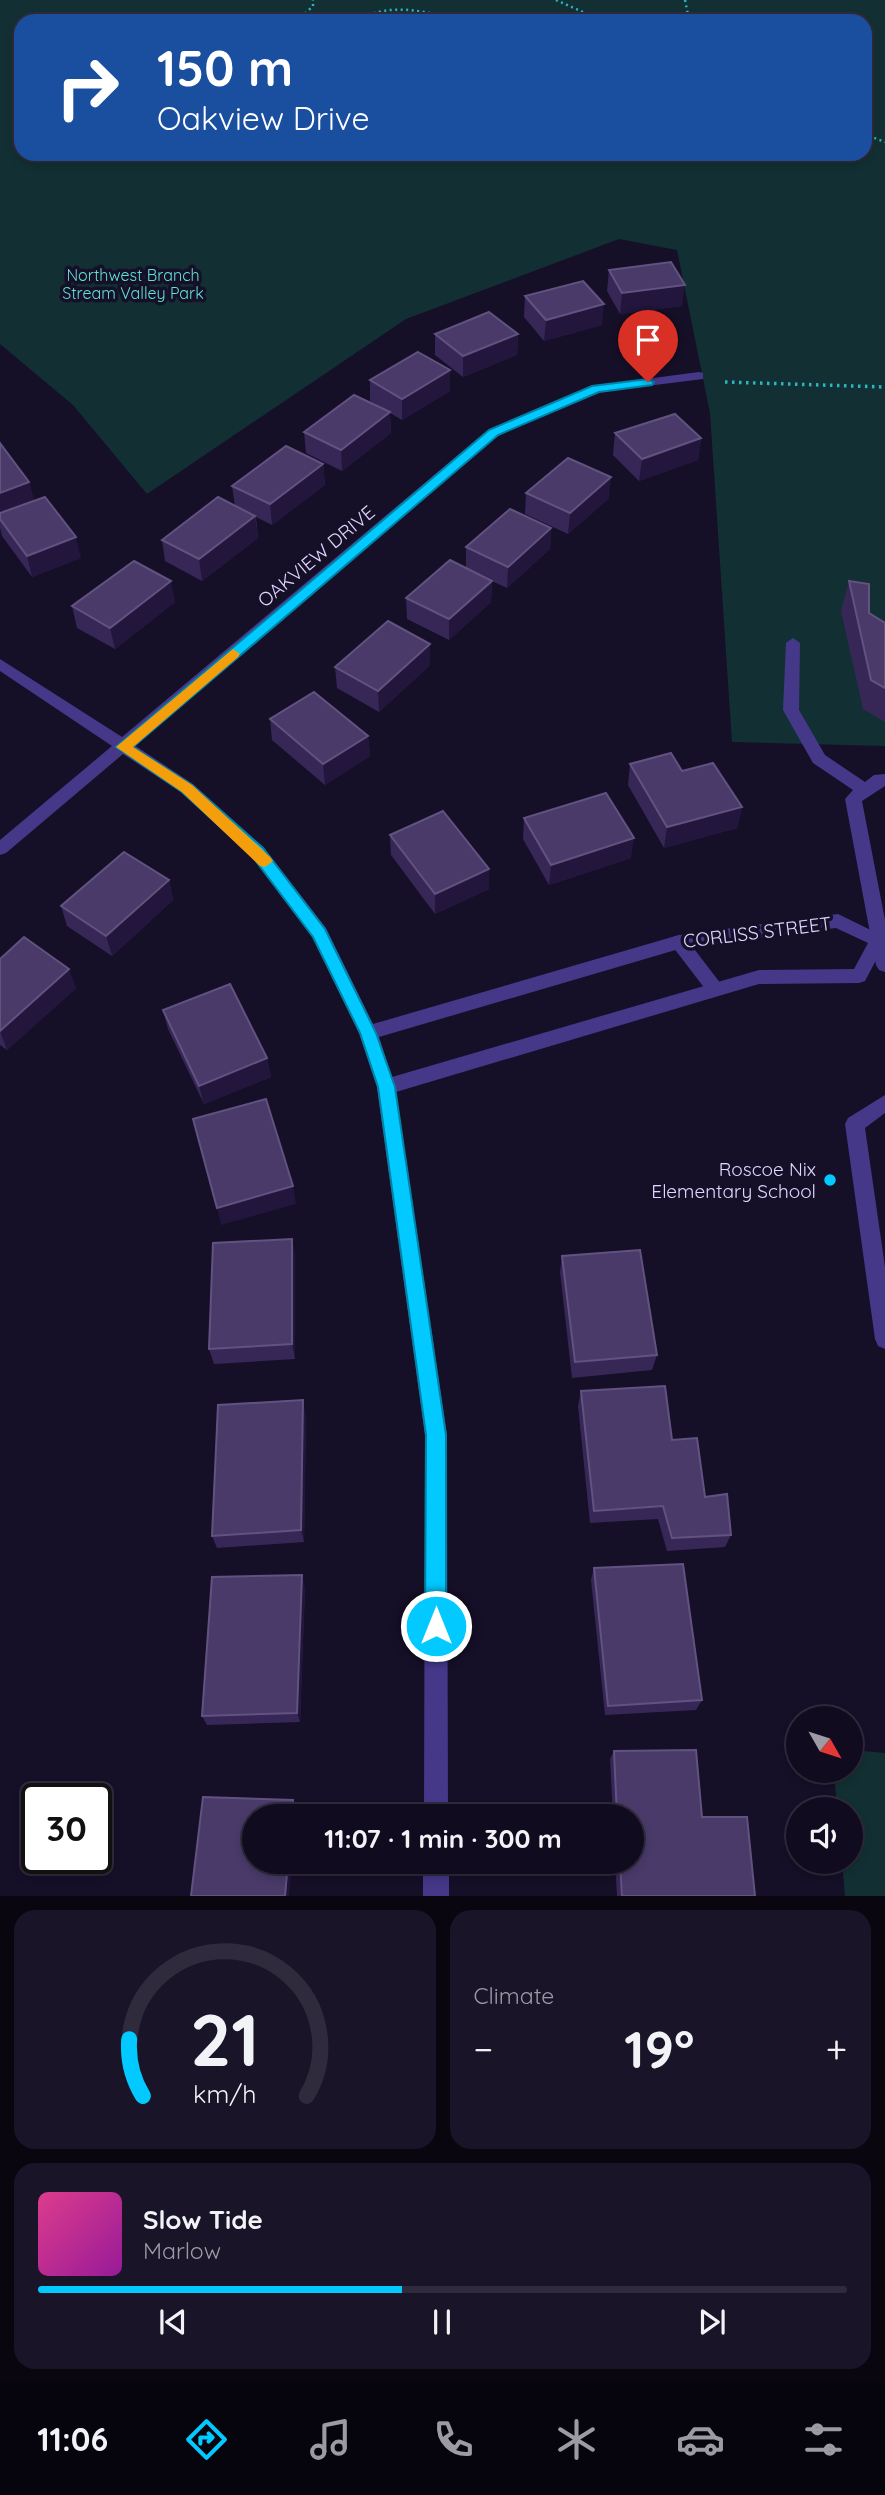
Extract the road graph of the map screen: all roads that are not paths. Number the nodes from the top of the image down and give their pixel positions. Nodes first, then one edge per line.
1 (699, 376) road end
2 (793, 643) dead end
3 (0, 664) edge
4 (123, 747) junction
5 (885, 780) edge
6 (865, 790) junction
7 (0, 849) edge
8 (679, 942) junction
9 (883, 942) edge
10 (885, 965) edge
11 (715, 989) junction
12 (368, 1033) junction
13 (386, 1087) junction
14 (885, 1103) edge
15 (885, 1339) edge
16 (436, 1804) edge
17 (436, 1874) edge
18 (436, 1896) edge

1 - 4 street, OAKVIEW DRIVE
2 - 6 street
3 - 4 street
4 - 7 street, OAKVIEW DRIVE
4 - 12 street
5 - 6 street
6 - 9 street
8 - 9 street, CORLISS STREET
8 - 11 street
8 - 12 street, CORLISS STREET
9 - 10 street
9 - 11 street
11 - 13 street
12 - 13 street
13 - 16 street
14 - 15 street
17 - 18 street

